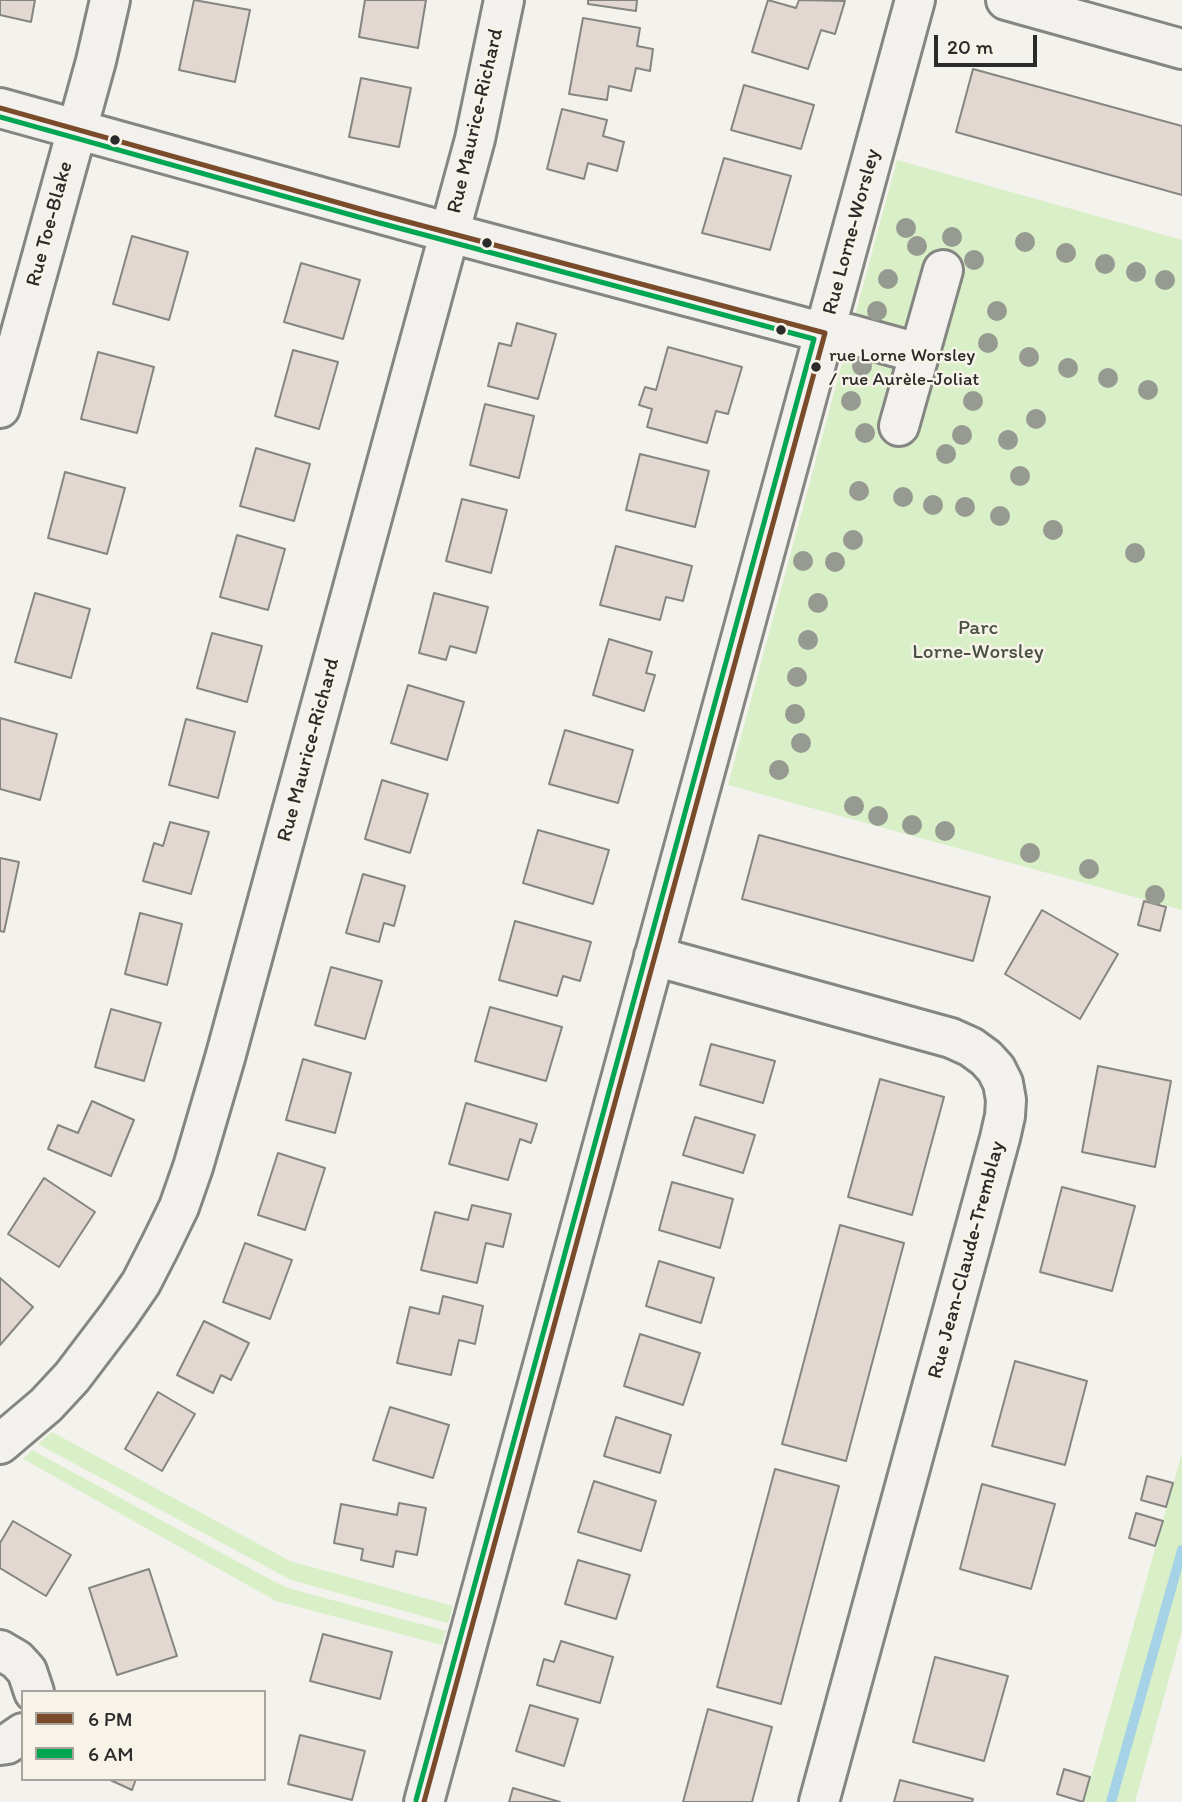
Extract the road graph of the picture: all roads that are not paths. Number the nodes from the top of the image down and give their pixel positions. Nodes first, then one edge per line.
1 (110, 0) edge
2 (504, 0) edge
3 (915, 0) edge
4 (1006, 0) edge
5 (1182, 50) edge
6 (0, 108) edge
7 (76, 131) junction
8 (450, 233) junction
9 (943, 270) dead end
10 (825, 333) junction
11 (918, 353) junction
12 (0, 408) edge
13 (899, 426) dead end
14 (654, 956) junction
15 (0, 1444) edge
16 (0, 1650) edge
17 (33, 1690) edge
18 (21, 1734) edge
19 (0, 1745) edge
20 (424, 1802) edge
21 (819, 1802) edge

1 - 7 street, Rue Toe-Blake
2 - 8 street, Rue Maurice-Richard
3 - 10 street, Rue Lorne-Worsley
4 - 5 street
6 - 7 street
7 - 8 street
7 - 12 street, Rue Toe-Blake
8 - 10 street
8 - 15 street, Rue Maurice-Richard
9 - 11 street
10 - 11 street
10 - 14 street, Rue Lorne-Worsley
11 - 13 street
14 - 20 street, Rue Lorne-Worsley
14 - 21 street, Rue Jean-Claude-Tremblay
16 - 17 street
18 - 19 street

